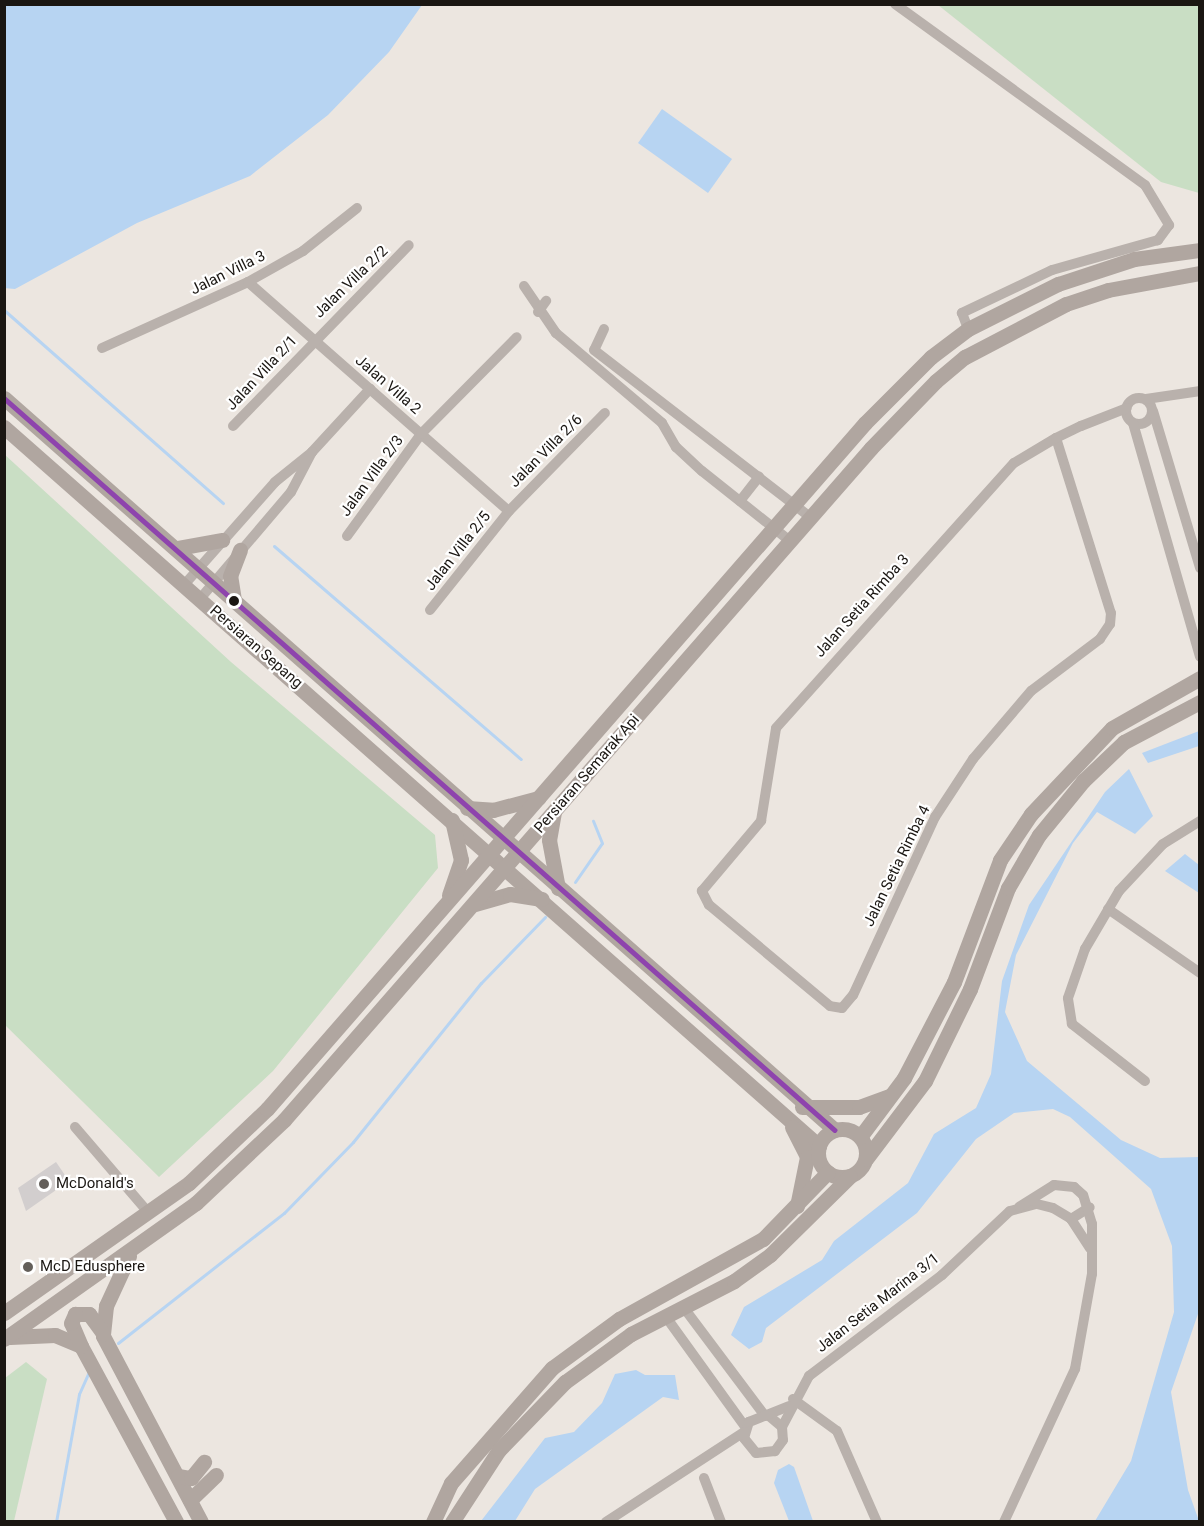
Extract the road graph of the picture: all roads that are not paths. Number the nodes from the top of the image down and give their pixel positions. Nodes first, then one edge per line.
1 (895, 4) edge
2 (357, 208) dead end
3 (409, 245) dead end
4 (1200, 250) edge
5 (1200, 273) edge
6 (248, 282) junction
7 (524, 285) dead end
8 (546, 301) dead end
9 (538, 312) junction
10 (604, 329) dead end
11 (968, 329) junction
12 (517, 337) dead end
13 (314, 339) junction
14 (102, 348) dead end
15 (370, 388) junction
16 (1200, 391) edge
17 (4, 398) edge
18 (1146, 399) junction
19 (1126, 408) junction
20 (1153, 411) junction
21 (605, 412) dead end
22 (676, 415) junction
23 (662, 423) junction
24 (1133, 423) junction
25 (233, 426) dead end
26 (4, 427) edge
27 (421, 434) junction
28 (1056, 438) junction
29 (312, 452) junction
30 (759, 477) junction
31 (740, 501) junction
32 (795, 505) junction
33 (509, 511) junction
34 (810, 517) junction
35 (774, 530) junction
36 (346, 536) dead end
37 (222, 540) junction
38 (790, 541) junction
39 (178, 548) junction
40 (240, 550) junction
41 (198, 567) junction
42 (1200, 568) edge
43 (214, 582) junction
44 (184, 585) junction
45 (200, 599) junction
46 (234, 600) junction
47 (430, 610) dead end
48 (1199, 653) edge
49 (1200, 678) edge
50 (1200, 702) edge
51 (540, 797) junction
52 (468, 808) junction
53 (554, 812) junction
54 (452, 819) junction
55 (1200, 821) edge
56 (503, 839) junction
57 (519, 853) junction
58 (491, 854) junction
59 (507, 867) junction
60 (558, 888) junction
61 (702, 891) joint
62 (545, 899) junction
63 (474, 904) junction
64 (445, 906) junction
65 (1108, 909) junction
66 (1200, 973) edge
67 (1145, 1081) dead end
68 (894, 1094) junction
69 (802, 1107) junction
70 (779, 1108) junction
71 (75, 1127) dead end
72 (835, 1130) junction
73 (860, 1137) junction
74 (819, 1146) junction
75 (866, 1159) junction
76 (828, 1172) junction
77 (850, 1176) junction
78 (1019, 1207) junction
79 (1090, 1207) junction
80 (147, 1211) junction
81 (795, 1211) junction
82 (1071, 1219) junction
83 (134, 1248) junction
84 (1091, 1248) junction
85 (724, 1263) junction
86 (734, 1281) junction
87 (649, 1304) junction
88 (684, 1308) junction
89 (4, 1313) edge
90 (661, 1320) junction
91 (103, 1333) junction
92 (5, 1338) edge
93 (81, 1346) junction
94 (791, 1402) junction
95 (767, 1416) junction
96 (782, 1427) junction
97 (745, 1430) junction
98 (727, 1448) junction
99 (750, 1449) junction
100 (708, 1456) junction
101 (204, 1462) dead end
102 (682, 1470) junction
103 (216, 1475) dead end
104 (178, 1476) junction
105 (704, 1478) junction
106 (190, 1500) junction
107 (176, 1521) edge
108 (201, 1521) edge
109 (433, 1521) edge
110 (452, 1521) edge
111 (606, 1521) edge
112 (721, 1521) edge
113 (877, 1521) edge
114 (1004, 1521) edge

1 - 11 street
2 - 6 street, Jalan Villa 3
3 - 13 street, Jalan Villa 2/2
4 - 11 street, Persiaran Semarak Api
5 - 34 street, Persiaran Semarak Api
6 - 13 street, Jalan Villa 2
6 - 14 street, Jalan Villa 3
7 - 9 street
8 - 9 street
9 - 23 street
10 - 22 street
11 - 32 street, Persiaran Semarak Api
12 - 27 street, Jalan Villa 2/3
13 - 15 street, Jalan Villa 2
13 - 25 street, Jalan Villa 2/1
15 - 27 street, Jalan Villa 2
15 - 29 street
16 - 18 street
17 - 39 street, Persiaran Sepang
18 - 19 street
18 - 20 street
19 - 24 street
19 - 28 street, Jalan Setia Rimba 3
20 - 24 street
20 - 42 street
21 - 33 street, Jalan Villa 2/6
22 - 23 street
22 - 30 street
23 - 31 street
24 - 48 street
26 - 44 street, Persiaran Sepang
27 - 33 street, Jalan Villa 2
27 - 36 street, Jalan Villa 2/3
28 - 61 street, Jalan Setia Rimba 3
28 - 61 street, Jalan Setia Rimba 4
29 - 37 street
29 - 40 street
30 - 31 street
30 - 32 street
31 - 35 street
32 - 34 street
32 - 35 street, Persiaran Semarak Api
33 - 47 street, Jalan Villa 2/5
34 - 38 street, Persiaran Semarak Api
35 - 38 street
35 - 51 street, Persiaran Semarak Api
37 - 39 street
37 - 41 street
38 - 53 street, Persiaran Semarak Api
39 - 41 street, Persiaran Sepang
40 - 43 street
40 - 46 street
41 - 43 street, Persiaran Sepang
41 - 44 street
43 - 45 street
43 - 46 street, Persiaran Sepang
44 - 45 street, Persiaran Sepang
45 - 54 street, Persiaran Sepang
46 - 52 street, Persiaran Sepang
49 - 68 street
50 - 75 street
51 - 52 street
51 - 56 street, Persiaran Semarak Api
52 - 56 street, Persiaran Sepang
53 - 57 street, Persiaran Semarak Api
53 - 60 street
54 - 58 street, Persiaran Sepang
54 - 64 street
55 - 65 street
56 - 57 street, Persiaran Sepang
56 - 58 street, Persiaran Semarak Api
57 - 59 street, Persiaran Semarak Api
57 - 60 street, Persiaran Sepang
58 - 59 street, Persiaran Sepang
58 - 64 street, Persiaran Semarak Api
59 - 62 street, Persiaran Sepang
59 - 63 street, Persiaran Semarak Api
60 - 69 street, Persiaran Sepang
62 - 63 street
62 - 70 street, Persiaran Sepang
63 - 83 street, Persiaran Semarak Api
64 - 80 street, Persiaran Semarak Api
65 - 66 street
65 - 67 street
68 - 69 street
68 - 73 street
69 - 72 street, Persiaran Sepang
70 - 74 street, Persiaran Sepang
70 - 81 street
71 - 80 street
72 - 73 street
72 - 74 street
73 - 75 street
74 - 76 street
75 - 77 street
76 - 77 street
76 - 81 street
77 - 86 street
78 - 79 street, Jalan Setia Marina 3/1
78 - 82 street
78 - 94 street, Jalan Setia Marina 3/1
79 - 82 street
79 - 84 street
80 - 89 street, Persiaran Semarak Api
81 - 85 street
82 - 84 street
83 - 91 street
83 - 92 street, Persiaran Semarak Api
84 - 114 street
85 - 86 street
85 - 87 street
86 - 88 street
87 - 90 street
87 - 109 street
88 - 90 street
88 - 95 street
90 - 97 street
90 - 110 street
91 - 93 street
91 - 104 street
92 - 93 street
93 - 107 street
94 - 95 street, Jalan Setia Marina 3/1
94 - 96 street, Jalan Setia Marina 3/1
94 - 113 street
95 - 96 street
95 - 97 street
96 - 99 street
97 - 98 street
97 - 99 street
98 - 99 street
98 - 100 street
100 - 102 street
100 - 105 street
101 - 104 street
102 - 105 street
102 - 111 street
103 - 106 street
104 - 106 street
105 - 112 street
106 - 108 street

